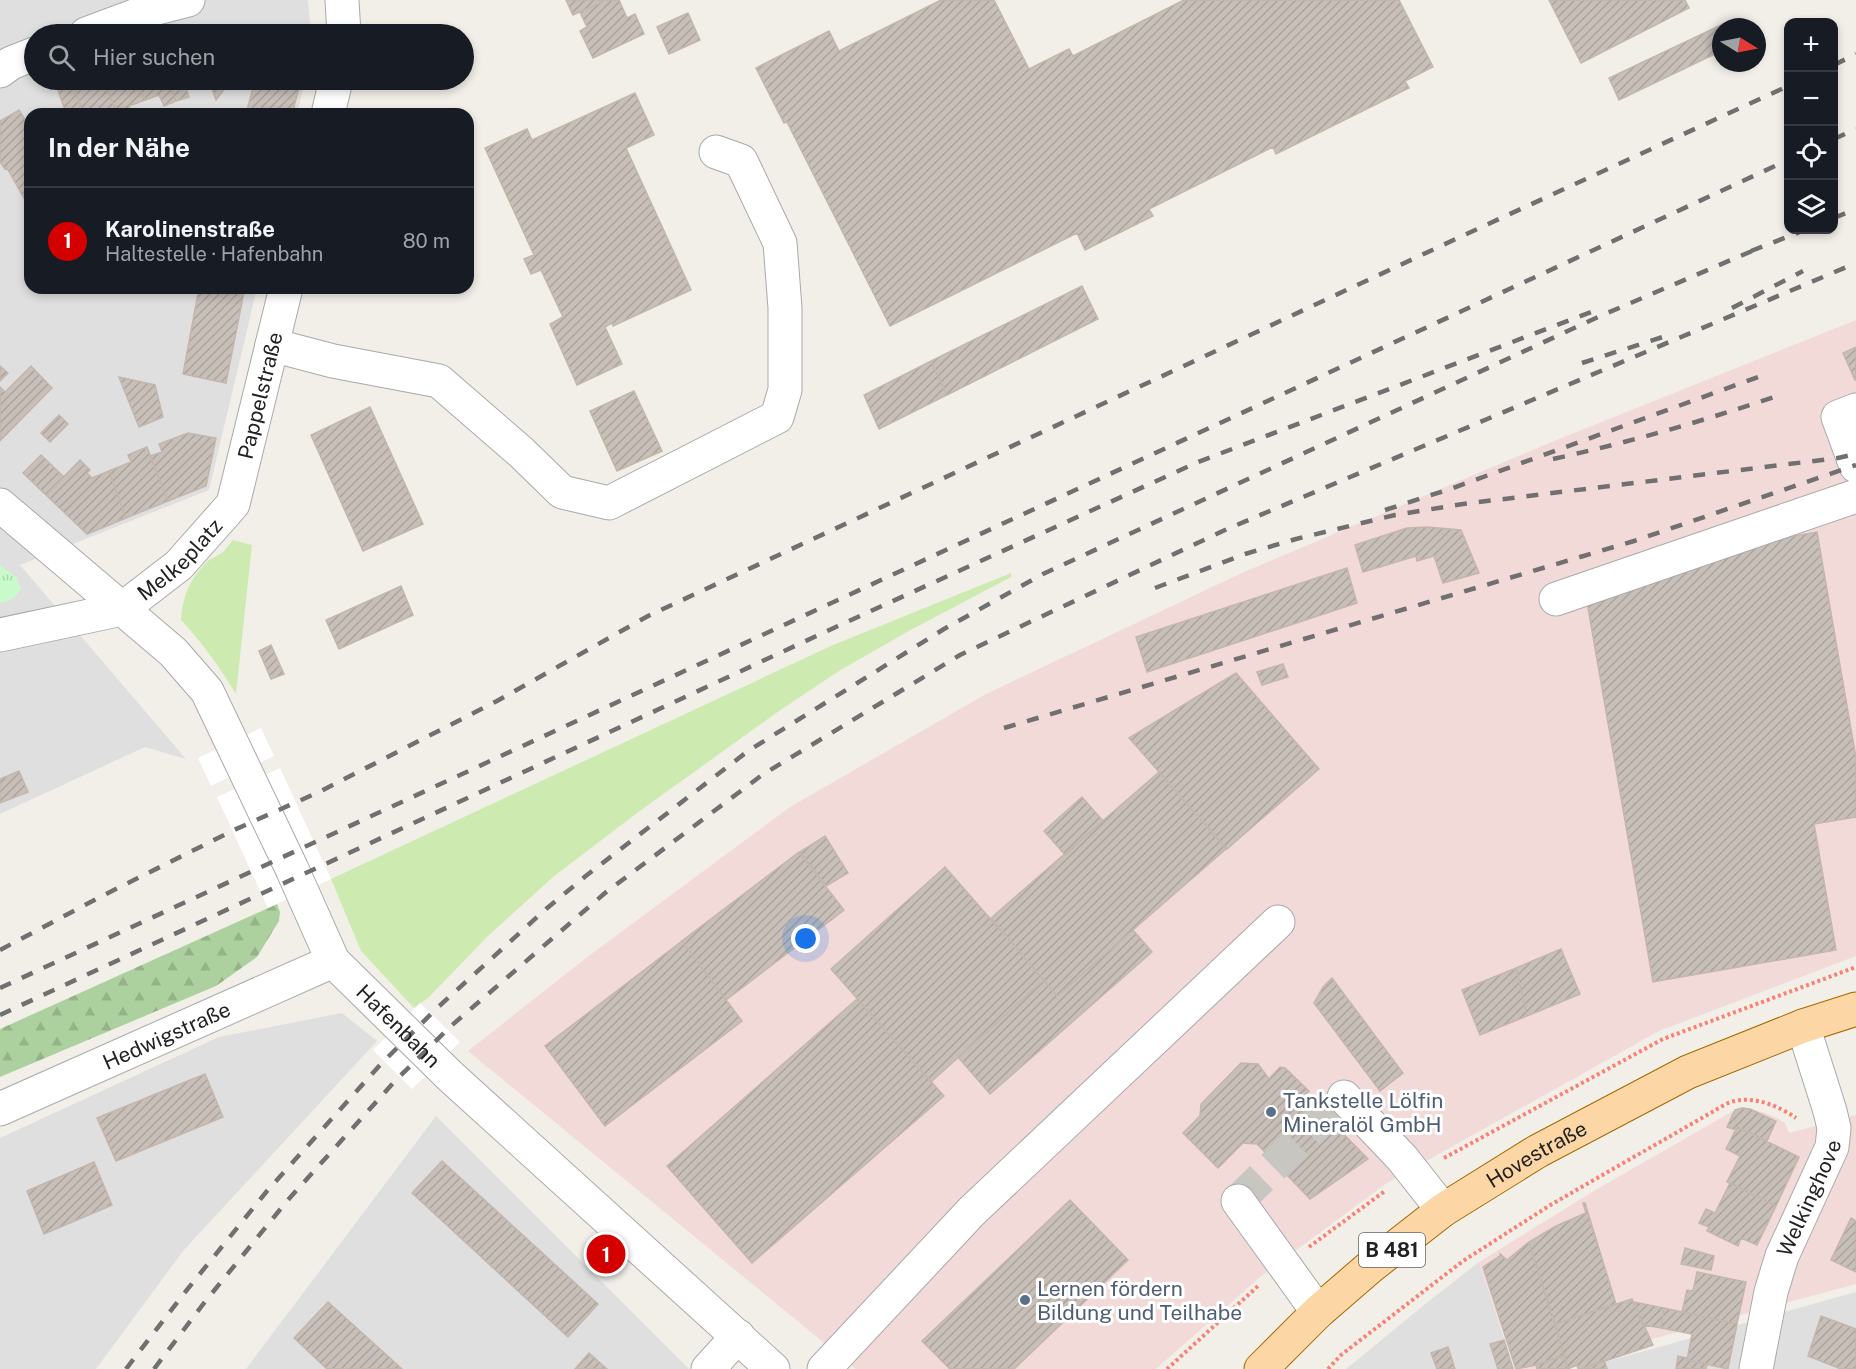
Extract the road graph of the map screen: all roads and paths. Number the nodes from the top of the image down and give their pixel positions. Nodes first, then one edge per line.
1 (188, 0) edge
2 (342, 0) edge
3 (113, 24) edge
4 (343, 24) edge
5 (334, 90) edge
6 (329, 108) edge
7 (716, 152) dead end
8 (285, 294) edge
9 (272, 345) junction
10 (1856, 410) edge
11 (1856, 466) edge
12 (1856, 495) edge
13 (233, 504) joint
14 (0, 505) edge
15 (1556, 599) dead end
16 (122, 609) junction
17 (0, 635) edge
18 (1278, 922) dead end
19 (333, 961) junction
20 (1856, 1009) edge
21 (1803, 1026) junction
22 (1344, 1097) dead end
23 (0, 1109) edge
24 (1806, 1118) dead end
25 (1238, 1201) dead end
26 (1443, 1210) junction
27 (1318, 1312) junction
28 (738, 1336) junction
29 (708, 1369) edge
30 (773, 1369) edge
31 (825, 1369) edge
32 (1261, 1369) edge
33 (1328, 1369) edge
34 (1755, 1369) edge

1 - 3 street
2 - 4 street
5 - 6 street
7 - 9 street
8 - 9 street, Pappelstraße
9 - 13 street, Pappelstraße
10 - 11 street
12 - 15 street
13 - 16 street, Melkeplatz
14 - 16 street, Hafenbahn
16 - 17 street
16 - 19 street, Hafenbahn
18 - 31 street
19 - 23 street, Hedwigstraße
19 - 28 street, Hafenbahn
20 - 21 main road, Hovestraße / B 481
21 - 26 main road, Hovestraße / B 481
21 - 34 street, Welkinghove
22 - 26 street
24 - 33 path
25 - 27 street
26 - 27 main road, Hovestraße / B 481
27 - 32 main road, Hovestraße / B 481
28 - 29 street
28 - 30 street, Hafenbahn

